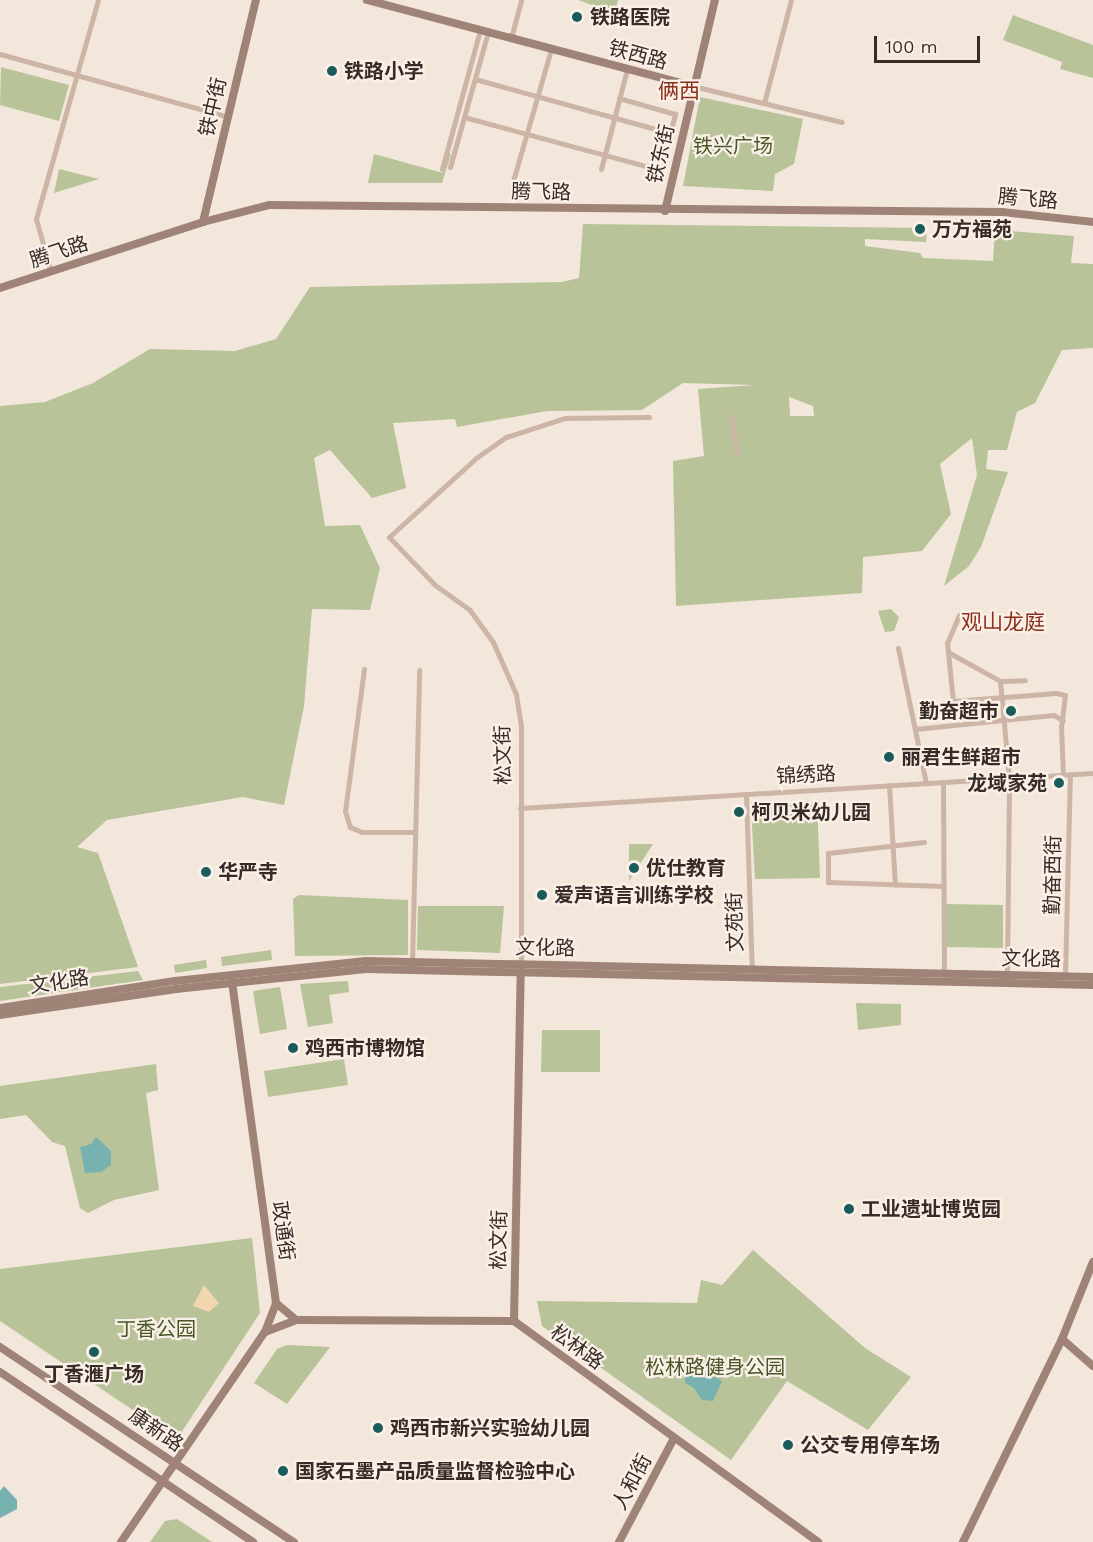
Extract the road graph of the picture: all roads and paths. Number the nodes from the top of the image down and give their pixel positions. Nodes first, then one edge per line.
1 (98, 0) edge
2 (256, 0) edge
3 (367, 0) edge
4 (521, 0) edge
5 (715, 0) edge
6 (791, 0) edge
7 (484, 31) junction
8 (510, 38) junction
9 (551, 49) junction
10 (0, 54) edge
11 (627, 69) junction
12 (78, 76) junction
13 (475, 79) junction
14 (693, 86) junction
15 (537, 96) junction
16 (620, 98) junction
17 (765, 103) junction
18 (228, 117) junction
19 (464, 117) junction
20 (615, 117) junction
21 (842, 122) dead end
22 (527, 134) junction
23 (605, 155) junction
24 (450, 167) dead end
25 (442, 169) dead end
26 (601, 169) dead end
27 (657, 169) dead end
28 (513, 181) dead end
29 (665, 211) junction
30 (203, 222) junction
31 (1093, 222) edge
32 (51, 272) junction
33 (0, 288) edge
34 (732, 416) dead end
35 (649, 417) dead end
36 (737, 453) dead end
37 (959, 615) dead end
38 (898, 648) dead end
39 (948, 652) junction
40 (364, 669) dead end
41 (419, 670) dead end
42 (1025, 680) dead end
43 (1000, 681) junction
44 (1000, 697) junction
45 (1063, 720) junction
46 (915, 729) junction
47 (1093, 773) edge
48 (1070, 774) junction
49 (1063, 775) junction
50 (1009, 778) junction
51 (943, 782) junction
52 (926, 783) junction
53 (889, 785) junction
54 (746, 794) junction
55 (520, 808) junction
56 (415, 832) junction
57 (924, 842) dead end
58 (892, 846) junction
59 (895, 885) junction
60 (943, 886) junction
61 (412, 966) junction
62 (521, 968) junction
63 (752, 973) junction
64 (944, 974) junction
65 (1007, 975) junction
66 (1065, 976) junction
67 (1093, 977) edge
68 (232, 979) junction
69 (1093, 985) edge
70 (0, 1008) edge
71 (0, 1015) edge
72 (1093, 1262) edge
73 (276, 1303) junction
74 (296, 1320) junction
75 (514, 1321) junction
76 (265, 1332) junction
77 (1062, 1339) junction
78 (0, 1347) edge
79 (1093, 1366) edge
80 (0, 1372) edge
81 (674, 1438) junction
82 (176, 1464) junction
83 (164, 1483) junction
84 (121, 1542) edge
85 (253, 1542) edge
86 (294, 1542) edge
87 (619, 1542) edge
88 (818, 1542) edge
89 (963, 1542) edge

1 - 12 street
2 - 18 street, 铁中街
3 - 7 street, 铁西路
4 - 8 street
5 - 14 street, 铁东街
6 - 17 street
7 - 8 street, 铁西路
7 - 13 street
7 - 25 street
8 - 9 street, 铁西路
9 - 11 street, 铁西路
9 - 15 street
10 - 12 street
11 - 14 street, 铁西路
11 - 16 street
12 - 18 street
12 - 32 street
13 - 15 street
13 - 19 street
14 - 17 street
14 - 29 street, 铁东街
15 - 20 street
15 - 22 street
16 - 20 street
16 - 20 street
17 - 21 street
18 - 30 street, 铁中街
19 - 22 street
19 - 24 street
20 - 23 street
22 - 23 street
22 - 28 street
23 - 26 street
23 - 27 street
29 - 30 street, 腾飞路
29 - 31 street, 腾飞路
30 - 32 street, 腾飞路
32 - 33 street, 腾飞路
34 - 36 street
35 - 55 street, 松文街
37 - 39 street
38 - 46 street
39 - 43 street
39 - 44 street
40 - 56 street
41 - 56 street
42 - 43 street
43 - 44 street
44 - 45 street
44 - 50 street
45 - 46 street
45 - 49 street
46 - 52 street
47 - 48 street, 锦绣路
48 - 49 street, 锦绣路
48 - 66 street, 勤奋西街
49 - 50 street, 锦绣路
50 - 51 street, 锦绣路
50 - 65 street
51 - 52 street, 锦绣路
51 - 60 street
52 - 53 street, 锦绣路
53 - 54 street, 锦绣路
53 - 58 street
54 - 55 street, 锦绣路
54 - 63 street, 文苑街
55 - 62 street, 松文街
56 - 61 street
57 - 58 street
58 - 59 street
58 - 59 street
59 - 60 street
60 - 64 street
61 - 62 street, 文化路
61 - 68 street, 文化路
62 - 63 street, 文化路
62 - 75 street, 松文街
63 - 64 street, 文化路
63 - 69 street, 文化路
64 - 65 street, 文化路
65 - 66 street, 文化路
66 - 67 street, 文化路
68 - 70 street, 文化路
68 - 71 street, 文化路
68 - 73 street, 政通街
72 - 77 street
73 - 74 street
73 - 76 street, 政通街
74 - 75 street
74 - 76 street
75 - 81 street, 松林路
76 - 82 street, 政通街
77 - 79 street
77 - 89 street
78 - 82 street, 康新路
80 - 83 street, 康新路
81 - 87 street, 人和街
81 - 88 street, 松林路
82 - 83 street, 政通街
82 - 86 street, 康新路
83 - 84 street
83 - 85 street, 康新路

